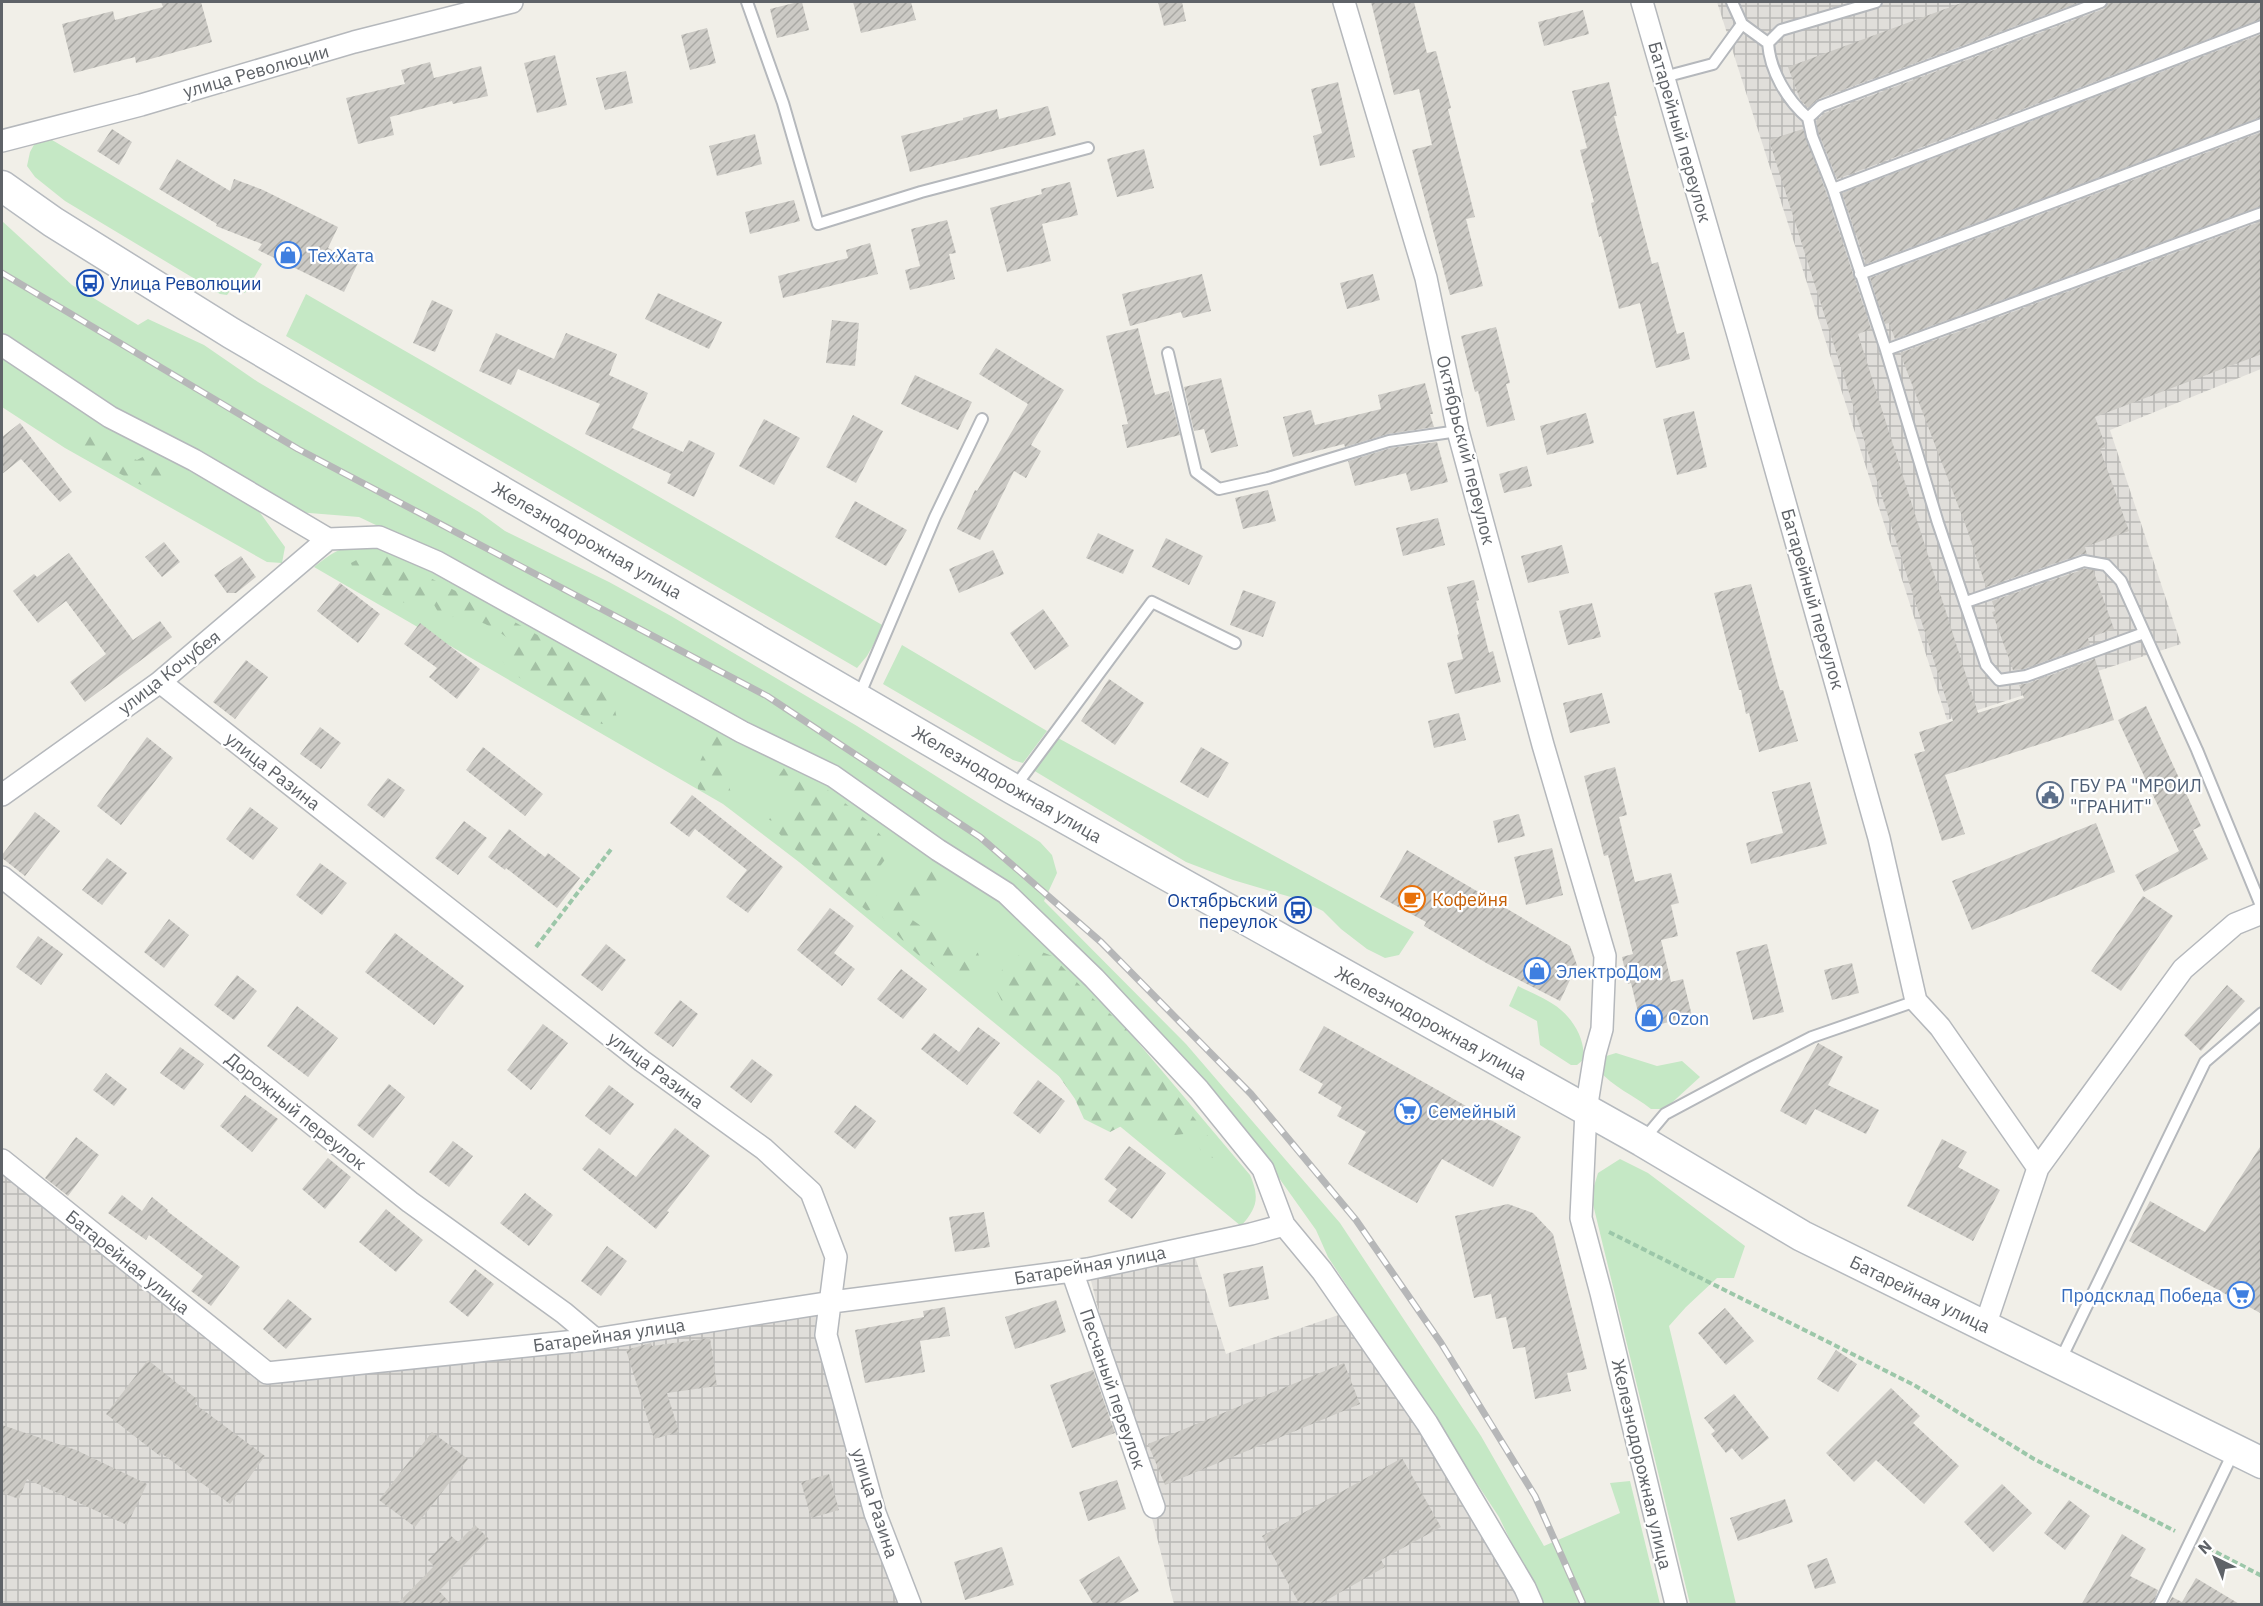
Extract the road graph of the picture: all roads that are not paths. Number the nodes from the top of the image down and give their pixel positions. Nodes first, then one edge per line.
1 (512, 2) edge
2 (747, 2) edge
3 (1344, 2) edge
4 (1642, 2) edge
5 (1732, 2) edge
6 (1876, 2) edge
7 (2101, 2) edge
8 (1742, 24) junction
9 (2262, 26) edge
10 (1768, 43) junction
11 (1664, 77) junction
12 (1808, 118) junction
13 (2262, 124) edge
14 (2, 141) edge
15 (1088, 148) dead end
16 (2, 186) edge
17 (1833, 189) junction
18 (2262, 213) edge
19 (1860, 274) junction
20 (2, 345) edge
21 (1886, 350) junction
22 (1168, 354) dead end
23 (982, 419) dead end
24 (1458, 431) junction
25 (328, 539) junction
26 (1966, 602) junction
27 (2144, 633) junction
28 (1234, 643) dead end
29 (160, 682) junction
30 (858, 698) junction
31 (1013, 789) junction
32 (2, 795) edge
33 (2, 877) edge
34 (2262, 908) edge
35 (2262, 913) edge
36 (1916, 1001) junction
37 (2262, 1012) edge
38 (1586, 1110) junction
39 (1642, 1141) junction
40 (2, 1160) edge
41 (2037, 1168) junction
42 (1284, 1225) junction
43 (1072, 1271) junction
44 (832, 1302) junction
45 (1985, 1326) junction
46 (595, 1339) junction
47 (2060, 1362) junction
48 (2235, 1449) junction
49 (2262, 1462) edge
50 (1154, 1507) dead end
51 (910, 1605) edge
52 (1532, 1605) edge
53 (1676, 1605) edge
54 (2160, 1605) edge

1 - 14 street, улица Революции
2 - 15 lane
3 - 24 street, Октябрьский переулок
4 - 11 street, Батарейный переулок
5 - 8 lane
6 - 10 lane
7 - 12 lane
8 - 10 lane
8 - 11 lane
9 - 17 lane
10 - 12 lane
11 - 36 street, Батарейный переулок
12 - 17 lane
13 - 19 lane
16 - 30 main road, Железнодорожная улица
17 - 19 lane
18 - 21 lane
19 - 21 lane
20 - 25 street
21 - 26 lane
22 - 24 lane
23 - 30 lane
24 - 38 street, Октябрьский переулок
25 - 29 street, улица Кочубея
25 - 42 street
26 - 27 lane
26 - 27 lane
27 - 34 lane
28 - 31 lane
29 - 32 street, улица Кочубея
29 - 44 street, улица Разина
30 - 31 main road, Железнодорожная улица
31 - 38 main road, Железнодорожная улица
33 - 46 street, Дорожный переулок
35 - 41 street
36 - 39 lane
36 - 41 street
37 - 47 lane
38 - 39 main road, Батарейная улица
38 - 53 street, Железнодорожная улица
39 - 45 main road, Батарейная улица
40 - 46 street, Батарейная улица
41 - 45 street
42 - 43 street, Батарейная улица
42 - 52 street
43 - 44 street, Батарейная улица
43 - 50 street, Песчаный переулок
44 - 46 street, Батарейная улица
44 - 51 street, улица Разина
45 - 47 main road, Батарейная улица
47 - 48 main road, Батарейная улица
48 - 49 main road, Батарейная улица
48 - 54 lane

